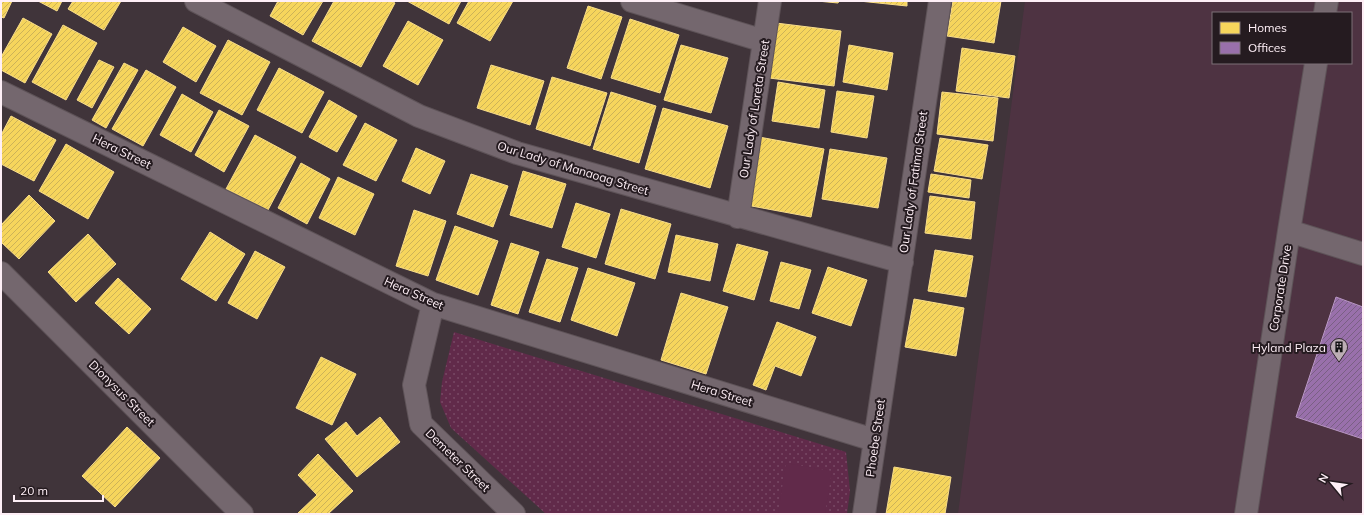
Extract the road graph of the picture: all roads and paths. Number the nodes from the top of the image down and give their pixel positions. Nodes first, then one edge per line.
1 (196, 1) edge
2 (632, 1) edge
3 (770, 1) edge
4 (940, 1) edge
5 (1327, 1) edge
6 (1325, 12) edge
7 (764, 41) junction
8 (1316, 64) edge
9 (1, 92) edge
10 (738, 217) junction
11 (1288, 232) junction
12 (1363, 254) edge
13 (902, 262) junction
14 (1, 273) edge
15 (432, 304) junction
16 (886, 362) joint
17 (874, 440) junction
18 (242, 514) edge
19 (514, 514) edge
20 (864, 514) edge
21 (1246, 514) edge

1 - 10 street, Our Lady of Manaoag Street
2 - 7 street
3 - 7 street, Our Lady of Loreta Street
4 - 13 street, Our Lady of Fatima Street
5 - 6 street
7 - 10 street, Our Lady of Loreta Street
8 - 11 street, Corporate Drive
9 - 15 street, Hera Street
10 - 13 street, Our Lady of Manaoag Street
11 - 12 street
11 - 21 street, Corporate Drive
13 - 16 street, Our Lady of Fatima Street
14 - 18 street, Dionysus Street
15 - 17 street, Hera Street
15 - 19 street, Demeter Street
16 - 17 street, Phoebe Street
17 - 20 street, Phoebe Street

